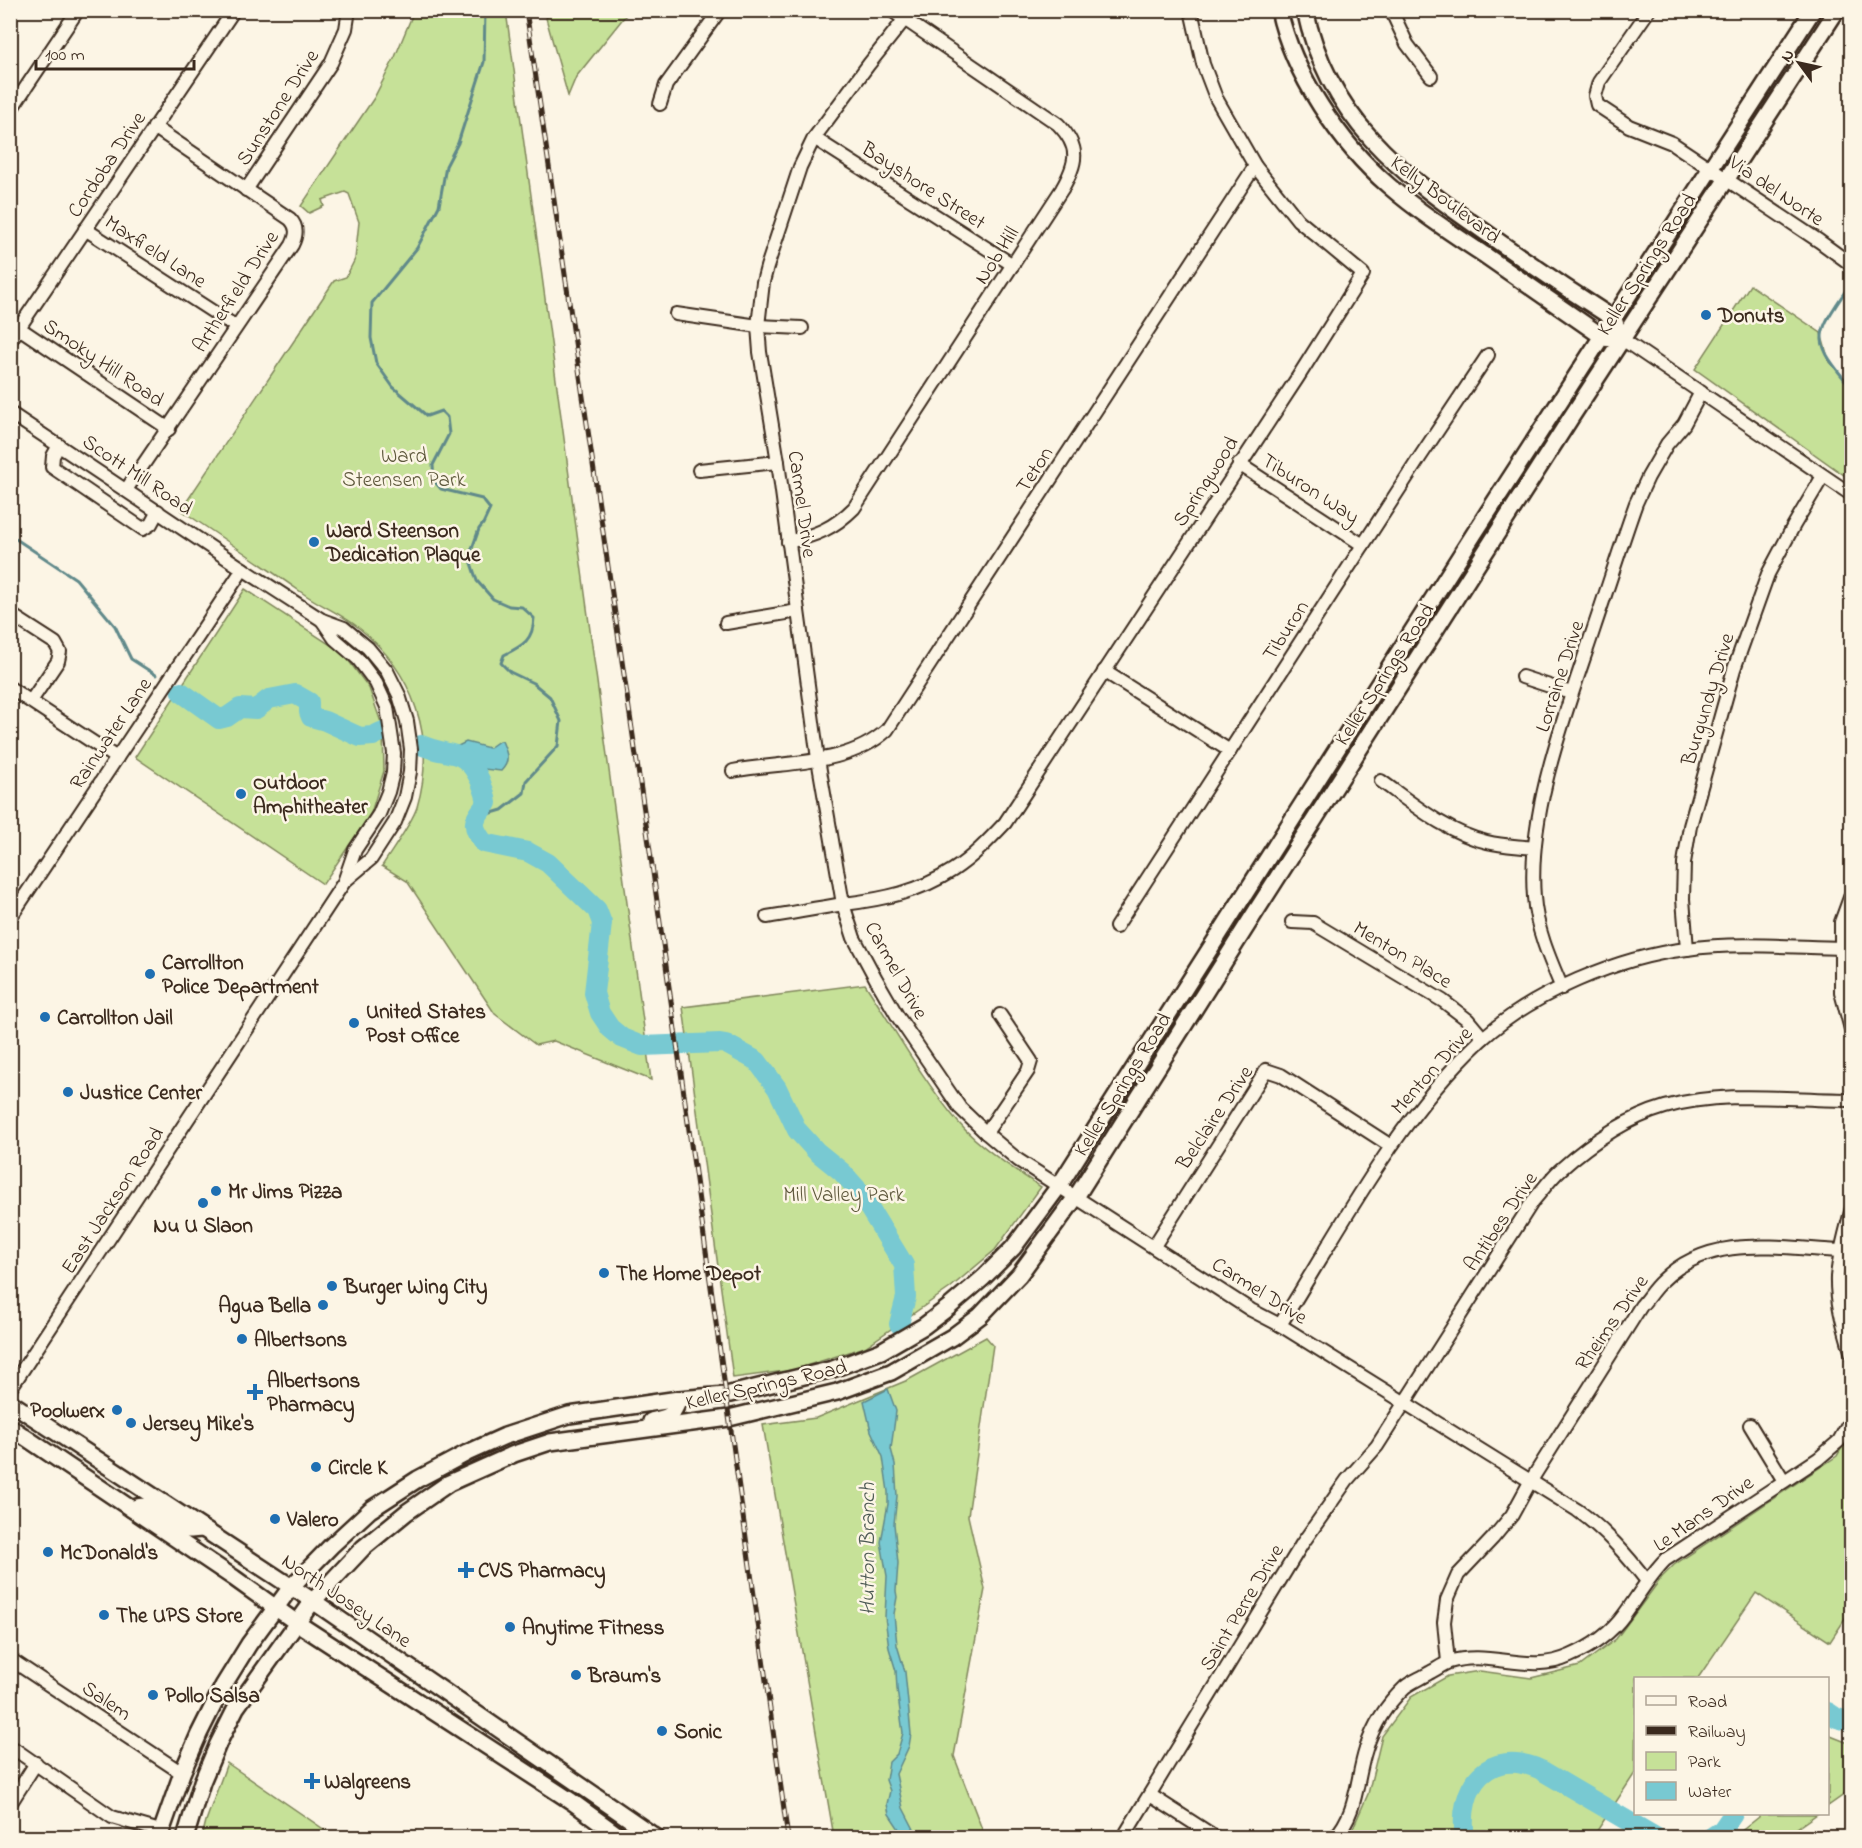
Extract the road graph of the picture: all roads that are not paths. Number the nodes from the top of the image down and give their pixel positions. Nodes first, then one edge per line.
1 (78, 10) edge
2 (234, 10) edge
3 (349, 10) edge
4 (720, 10) edge
5 (891, 10) edge
6 (1191, 10) edge
7 (1279, 10) edge
8 (1305, 10) edge
9 (1391, 10) edge
10 (1649, 10) edge
11 (1813, 10) edge
12 (1837, 10) edge
13 (908, 15) edge
14 (1431, 76) dead end
15 (660, 104) dead end
16 (10, 111) edge
17 (154, 128) junction
18 (814, 138) junction
19 (1255, 166) junction
20 (1710, 169) junction
21 (1726, 180) junction
22 (246, 190) junction
23 (85, 229) junction
24 (1479, 229) junction
25 (1469, 245) junction
26 (1013, 265) junction
27 (1851, 265) edge
28 (676, 314) dead end
29 (1614, 319) junction
30 (235, 326) junction
31 (758, 326) junction
32 (19, 328) junction
33 (802, 328) dead end
34 (1603, 337) junction
35 (1622, 339) junction
36 (10, 341) edge
37 (1488, 355) dead end
38 (1701, 392) junction
39 (10, 412) edge
40 (168, 429) junction
41 (59, 445) junction
42 (778, 462) junction
43 (1239, 464) junction
44 (699, 470) dead end
45 (1823, 476) junction
46 (126, 490) junction
47 (1851, 495) edge
48 (158, 511) junction
49 (788, 542) junction
50 (1363, 545) junction
51 (243, 569) junction
52 (798, 611) junction
53 (10, 614) edge
54 (322, 620) junction
55 (726, 622) dead end
56 (1104, 671) junction
57 (1522, 677) dead end
58 (10, 688) edge
59 (1571, 693) junction
60 (31, 701) junction
61 (1230, 751) junction
62 (117, 758) junction
63 (818, 759) junction
64 (733, 771) dead end
65 (1381, 781) dead end
66 (1534, 848) junction
67 (344, 882) junction
68 (1851, 892) edge
69 (843, 904) junction
70 (766, 917) dead end
71 (10, 918) edge
72 (1292, 922) dead end
73 (1116, 927) dead end
74 (1687, 948) junction
75 (1841, 948) junction
76 (1562, 988) junction
77 (1000, 1015) dead end
78 (1851, 1033) edge
79 (1483, 1038) junction
80 (1851, 1100) edge
81 (986, 1133) junction
82 (1390, 1146) junction
83 (1059, 1186) junction
84 (1076, 1197) junction
85 (1851, 1208) edge
86 (1154, 1246) junction
87 (1841, 1251) junction
88 (962, 1296) junction
89 (980, 1316) junction
90 (1280, 1325) junction
91 (1851, 1355) edge
92 (10, 1389) edge
93 (679, 1399) junction
94 (10, 1402) edge
95 (1404, 1404) junction
96 (1851, 1418) edge
97 (1750, 1425) dead end
98 (10, 1427) edge
99 (630, 1431) junction
100 (82, 1474) junction
101 (1784, 1481) junction
102 (1530, 1482) junction
103 (144, 1489) junction
104 (132, 1509) junction
105 (203, 1528) junction
106 (1647, 1581) junction
107 (291, 1587) junction
108 (313, 1602) junction
109 (276, 1607) junction
110 (297, 1623) junction
111 (10, 1659) edge
112 (1448, 1662) junction
113 (10, 1746) edge
114 (36, 1763) junction
115 (182, 1773) junction
116 (202, 1782) junction
117 (1150, 1795) junction
118 (10, 1804) edge
119 (160, 1834) edge
120 (185, 1838) edge
121 (622, 1838) edge
122 (657, 1838) edge
123 (1123, 1838) edge
124 (1217, 1838) edge
125 (1334, 1838) edge

1 - 16 street
2 - 17 street, Cordoba Drive
3 - 22 street, Sunstone Drive
4 - 15 street
5 - 13 street, Nob Hill
6 - 19 street, Springwood
7 - 25 main road, Kelly Boulevard
8 - 24 main road, Kelly Boulevard
9 - 14 street
10 - 20 street, Via del Norte
11 - 20 main road, Keller Springs Road
12 - 21 main road, Keller Springs Road
13 - 18 street, Carmel Drive
13 - 26 street, Nob Hill
17 - 22 street, Artherfield Drive
17 - 23 street, Cordoba Drive
18 - 26 street, Bayshore Street
18 - 31 street, Carmel Drive
19 - 43 street, Springwood
19 - 63 street, Teton
20 - 21 street, Via del Norte
20 - 29 main road, Keller Springs Road
21 - 27 street, Via del Norte
21 - 35 main road, Keller Springs Road
22 - 30 street, Artherfield Drive
23 - 30 street, Maxfield Lane
23 - 32 street, Cordoba Drive
24 - 25 main road
24 - 29 main road, Kelly Boulevard
25 - 34 main road, Kelly Boulevard
26 - 49 street, Nob Hill
28 - 31 street
29 - 34 main road, Keller Springs Road
29 - 35 main road
30 - 40 street, Artherfield Drive
31 - 33 street
31 - 42 street, Carmel Drive
32 - 36 street, Cordoba Drive
32 - 40 street, Smoky Hill Road
34 - 35 main road, Kelly Boulevard
34 - 83 main road, Keller Springs Road
35 - 38 street, Kelly Boulevard
35 - 84 main road, Keller Springs Road
37 - 50 street, Tiburon
38 - 45 street, Kelly Boulevard
38 - 59 street, Lorraine Drive
39 - 41 street, Scott Mill Road
40 - 46 street, Artherfield Drive
41 - 46 street, Scott Mill Road
41 - 48 street
42 - 44 street
42 - 49 street, Carmel Drive
43 - 50 street, Tiburon Way
43 - 56 street, Springwood
45 - 47 street, Kelly Boulevard
45 - 74 street, Burgundy Drive
46 - 48 street, Scott Mill Road
48 - 51 street, Scott Mill Road
49 - 52 street, Carmel Drive
50 - 61 street, Tiburon
51 - 54 street, East Jackson Road
51 - 62 street, Rainwater Lane
52 - 55 street
52 - 63 street, Carmel Drive
53 - 60 street
54 - 67 street, East Jackson Road
54 - 67 street, East Jackson Road
56 - 61 street
56 - 69 street, Springwood
57 - 59 street
58 - 60 street
59 - 66 street, Lorraine Drive
60 - 62 street
61 - 73 street, Tiburon
62 - 71 street, Rainwater Lane
63 - 64 street, Teton
63 - 69 street, Carmel Drive
65 - 66 street
66 - 76 street, Lorraine Drive
67 - 92 street, East Jackson Road
68 - 75 street
69 - 70 street, Springwood
69 - 81 street, Carmel Drive
72 - 79 street, Menton Place
74 - 75 street, Menton Drive
74 - 76 street, Menton Drive
75 - 78 street
76 - 79 street, Menton Drive
77 - 81 street
79 - 82 street, Menton Drive
80 - 95 street, Antibes Drive
81 - 83 street, Carmel Drive
82 - 86 street, Belclaire Drive
82 - 90 street, Menton Drive
83 - 84 street, Carmel Drive
83 - 88 main road, Keller Springs Road
84 - 86 street, Carmel Drive
84 - 89 main road, Keller Springs Road
85 - 87 street
86 - 90 street, Carmel Drive
87 - 91 street
87 - 102 street, Rheims Drive
88 - 89 main road
88 - 93 main road, Keller Springs Road
89 - 99 main road, Keller Springs Road
90 - 95 street, Carmel Drive
93 - 99 main road
93 - 107 main road, Keller Springs Road
94 - 103 main road, North Josey Lane
95 - 102 street, Carmel Drive
95 - 117 street, Saint Perre Drive
96 - 101 street, Le Mans Drive
97 - 101 street
98 - 100 main road
99 - 108 main road, Keller Springs Road
100 - 103 main road
100 - 104 main road
101 - 106 street, Le Mans Drive
102 - 106 street, Carmel Drive
102 - 112 street, Rheims Drive
103 - 105 main road, North Josey Lane
104 - 105 main road
104 - 109 main road
105 - 107 main road, North Josey Lane
106 - 112 street, Le Mans Drive
107 - 108 main road, North Josey Lane
107 - 109 main road, Keller Springs Road
108 - 110 main road, Keller Springs Road
108 - 122 main road, North Josey Lane
109 - 110 main road
109 - 115 main road, Keller Springs Road
110 - 116 main road, Keller Springs Road
110 - 121 main road
111 - 115 street, Salem
112 - 125 street, Le Mans Drive
113 - 114 street
114 - 118 street
114 - 119 street
115 - 116 main road
115 - 119 main road, Keller Springs Road
116 - 120 main road, Keller Springs Road
117 - 123 street, Saint Perre Drive
117 - 124 street

